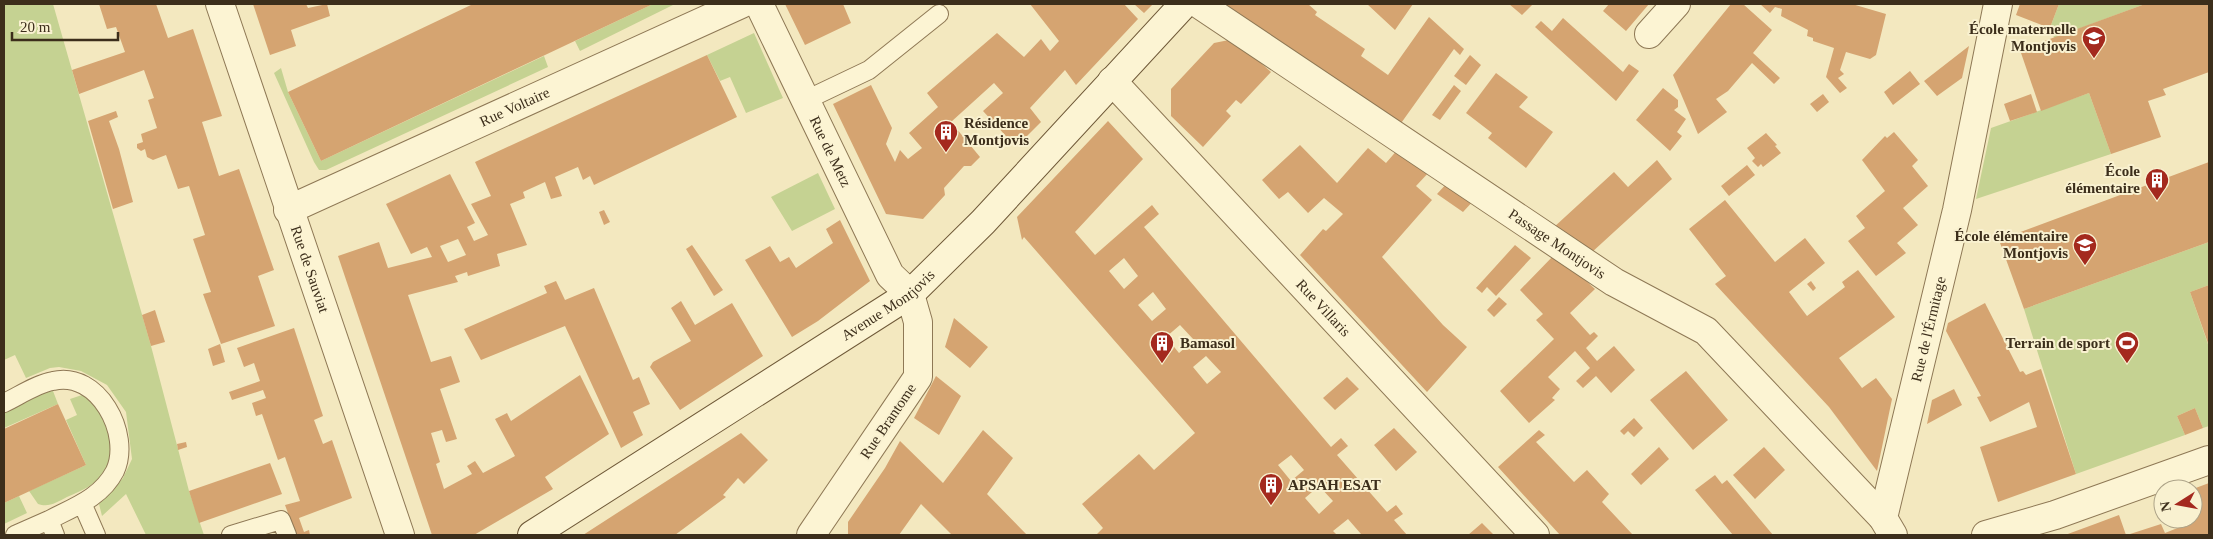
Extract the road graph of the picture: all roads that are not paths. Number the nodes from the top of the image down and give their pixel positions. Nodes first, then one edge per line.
1 (220, 4) edge
2 (741, 4) edge
3 (759, 4) edge
4 (1184, 4) edge
5 (1199, 4) edge
6 (1676, 4) edge
7 (1998, 4) edge
8 (938, 14) dead end
9 (1649, 34) dead end
10 (1112, 81) junction
11 (806, 100) junction
12 (288, 210) junction
13 (910, 294) junction
14 (4, 403) edge
15 (2209, 460) edge
16 (82, 503) junction
17 (1888, 526) edge
18 (52, 528) edge
19 (15, 535) edge
20 (96, 535) edge
21 (231, 535) edge
22 (287, 535) edge
23 (400, 535) edge
24 (532, 535) edge
25 (811, 535) edge
26 (1535, 535) edge
27 (1986, 535) edge

1 - 12 street, Rue de Sauviat
2 - 12 street, Rue Voltaire
3 - 11 street, Rue de Metz
4 - 10 street, Avenue Montjovis
5 - 17 street, Passage Montjovis
6 - 9 street
7 - 17 street, Rue de l'Érmitage
8 - 11 lane
10 - 13 street, Avenue Montjovis
10 - 26 street, Rue Villaris
11 - 13 street, Rue de Metz
12 - 23 street, Rue de Sauviat
13 - 24 street, Avenue Montjovis
13 - 25 street, Rue Brantome
14 - 16 lane
15 - 27 street
16 - 18 lane
16 - 20 lane
18 - 19 lane
21 - 22 lane

